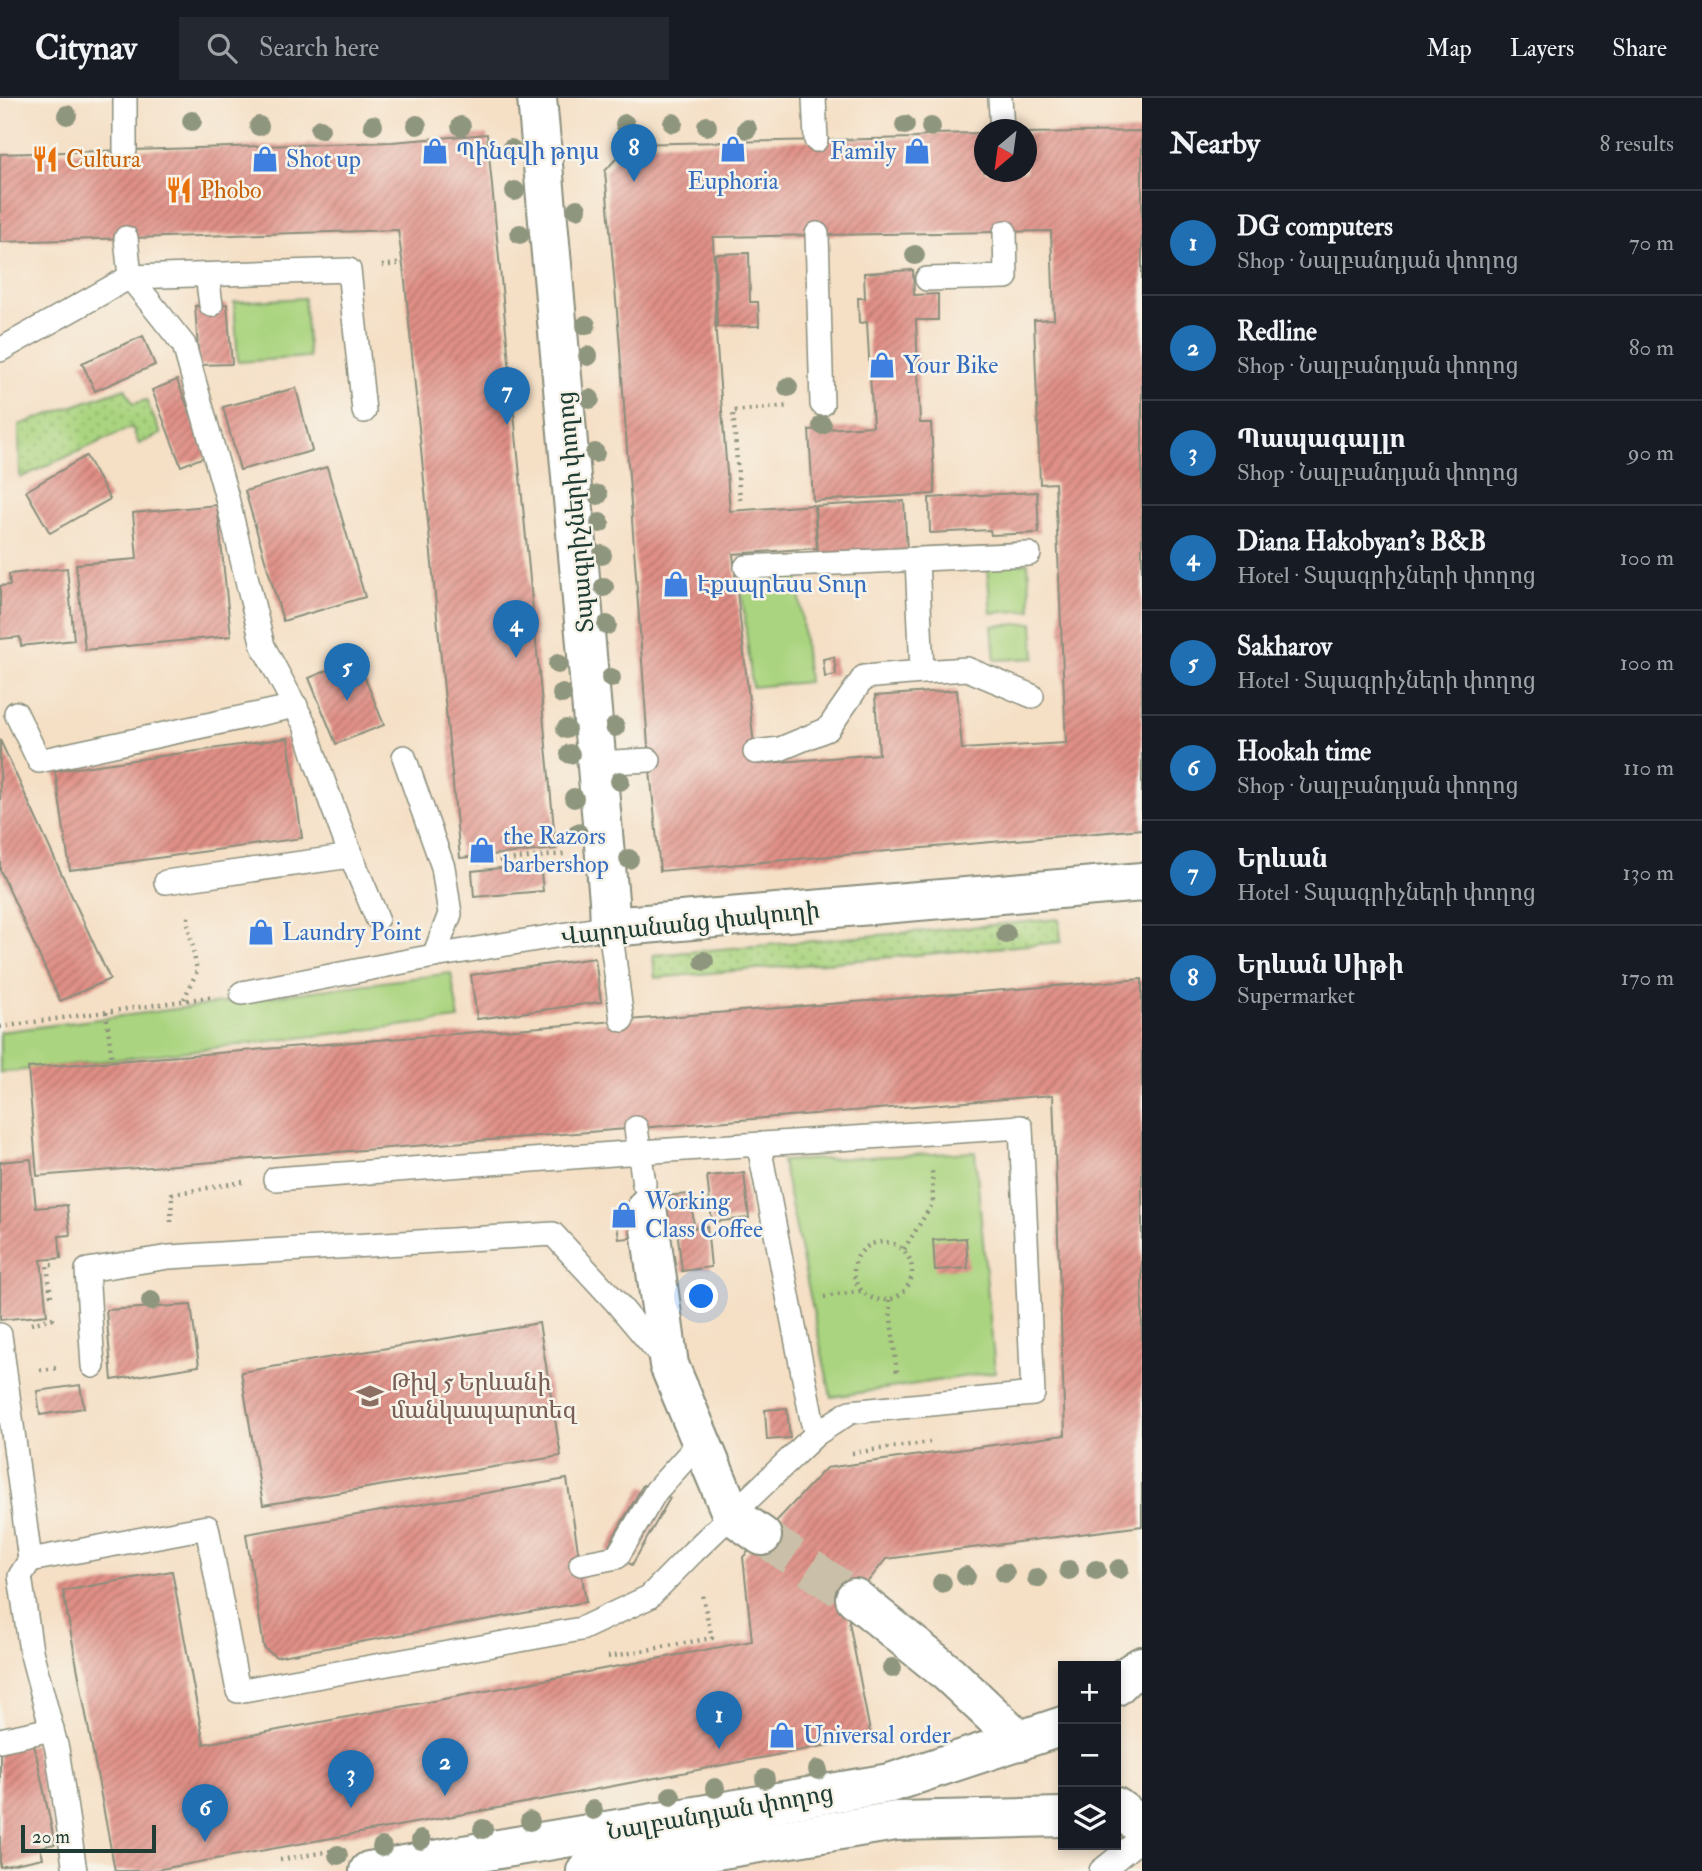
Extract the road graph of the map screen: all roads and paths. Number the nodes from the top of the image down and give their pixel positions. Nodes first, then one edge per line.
1 (125, 98) edge
2 (537, 98) edge
3 (814, 98) edge
4 (1000, 98) edge
5 (1001, 119) edge
6 (816, 139) dead end
7 (125, 150) dead end
8 (1005, 232) dead end
9 (817, 234) dead end
10 (126, 238) dead end
11 (207, 275) junction
12 (130, 277) junction
13 (927, 279) dead end
14 (211, 305) dead end
15 (0, 350) edge
16 (822, 404) joint
17 (364, 411) dead end
18 (740, 500) dead end
19 (1029, 554) dead end
20 (917, 559) junction
21 (746, 567) dead end
22 (922, 672) junction
23 (1032, 696) dead end
24 (16, 713) dead end
25 (300, 716) junction
26 (755, 752) dead end
27 (404, 757) dead end
28 (649, 760) dead end
29 (597, 763) junction
30 (571, 853) dead end
31 (351, 856) junction
32 (443, 867) junction
33 (191, 879) junction
34 (166, 882) dead end
35 (1142, 883) edge
36 (377, 918) dead end
37 (610, 927) junction
38 (434, 956) junction
39 (242, 993) dead end
40 (212, 996) dead end
41 (183, 1000) junction
42 (106, 1012) junction
43 (622, 1020) dead end
44 (0, 1027) edge
45 (113, 1061) dead end
46 (636, 1128) dead end
47 (932, 1133) junction
48 (759, 1146) junction
49 (640, 1152) junction
50 (275, 1179) dead end
51 (247, 1181) dead end
52 (646, 1196) joint
53 (904, 1249) junction
54 (169, 1257) junction
55 (59, 1264) dead end
56 (889, 1299) junction
57 (27, 1325) dead end
58 (0, 1335) edge
59 (669, 1365) junction
60 (93, 1366) joint
61 (4, 1372) junction
62 (900, 1407) junction
63 (816, 1434) junction
64 (701, 1441) junction
65 (940, 1441) dead end
66 (847, 1454) dead end
67 (747, 1526) junction
68 (581, 1564) dead end
69 (17, 1570) edge
70 (855, 1598) tunnel mouth
71 (1142, 1666) edge
72 (1121, 1680) edge
73 (1058, 1728) edge
74 (52, 1729) junction
75 (0, 1740) edge
76 (1020, 1741) junction
77 (1121, 1811) edge
78 (1058, 1817) edge
79 (1142, 1826) edge
80 (1142, 1838) edge
81 (75, 1871) edge
82 (369, 1871) edge
83 (586, 1871) edge
84 (1101, 1871) edge

1 - 7 lane
2 - 29 street, Տպագրիչների փողոց
3 - 6 lane
4 - 5 lane
8 - 13 lane
9 - 16 lane
10 - 12 lane
11 - 12 lane
11 - 14 lane
11 - 17 lane
12 - 15 lane
12 - 25 lane
16 - 18 path
19 - 20 lane
20 - 21 lane
20 - 22 lane
22 - 23 lane
22 - 26 lane
24 - 25 lane
25 - 31 lane
27 - 32 lane
28 - 29 lane
29 - 37 street, Տպագրիչների փողոց
30 - 32 path
31 - 33 lane
31 - 36 lane
32 - 38 lane
33 - 34 lane
33 - 41 path
35 - 37 street, Վարդանանց փակուղի
37 - 38 lane, Վարդանանց փակուղի
37 - 43 lane
38 - 39 lane, Վարդանանց փակուղի
40 - 41 path
41 - 42 path
42 - 44 path
42 - 45 path
46 - 49 lane
47 - 48 lane
47 - 53 path
47 - 62 lane
48 - 49 lane
48 - 63 lane
49 - 50 lane
49 - 52 lane
51 - 54 path
52 - 59 street
53 - 56 path
53 - 56 path
54 - 59 lane
54 - 60 lane
55 - 57 path
56 - 62 path
58 - 61 lane
59 - 64 street
60 - 61 path
61 - 69 lane
62 - 63 lane
63 - 67 lane
64 - 67 street
64 - 68 lane
65 - 66 path
67 - 69 lane
69 - 74 lane
70 - 76 street
71 - 72 street
73 - 76 street, Նալբանդյան փողոց
74 - 75 lane
74 - 81 lane
76 - 82 street, Նալբանդյան փողոց
77 - 79 street
78 - 83 street, Նալբանդյան փողոց
80 - 84 lane

